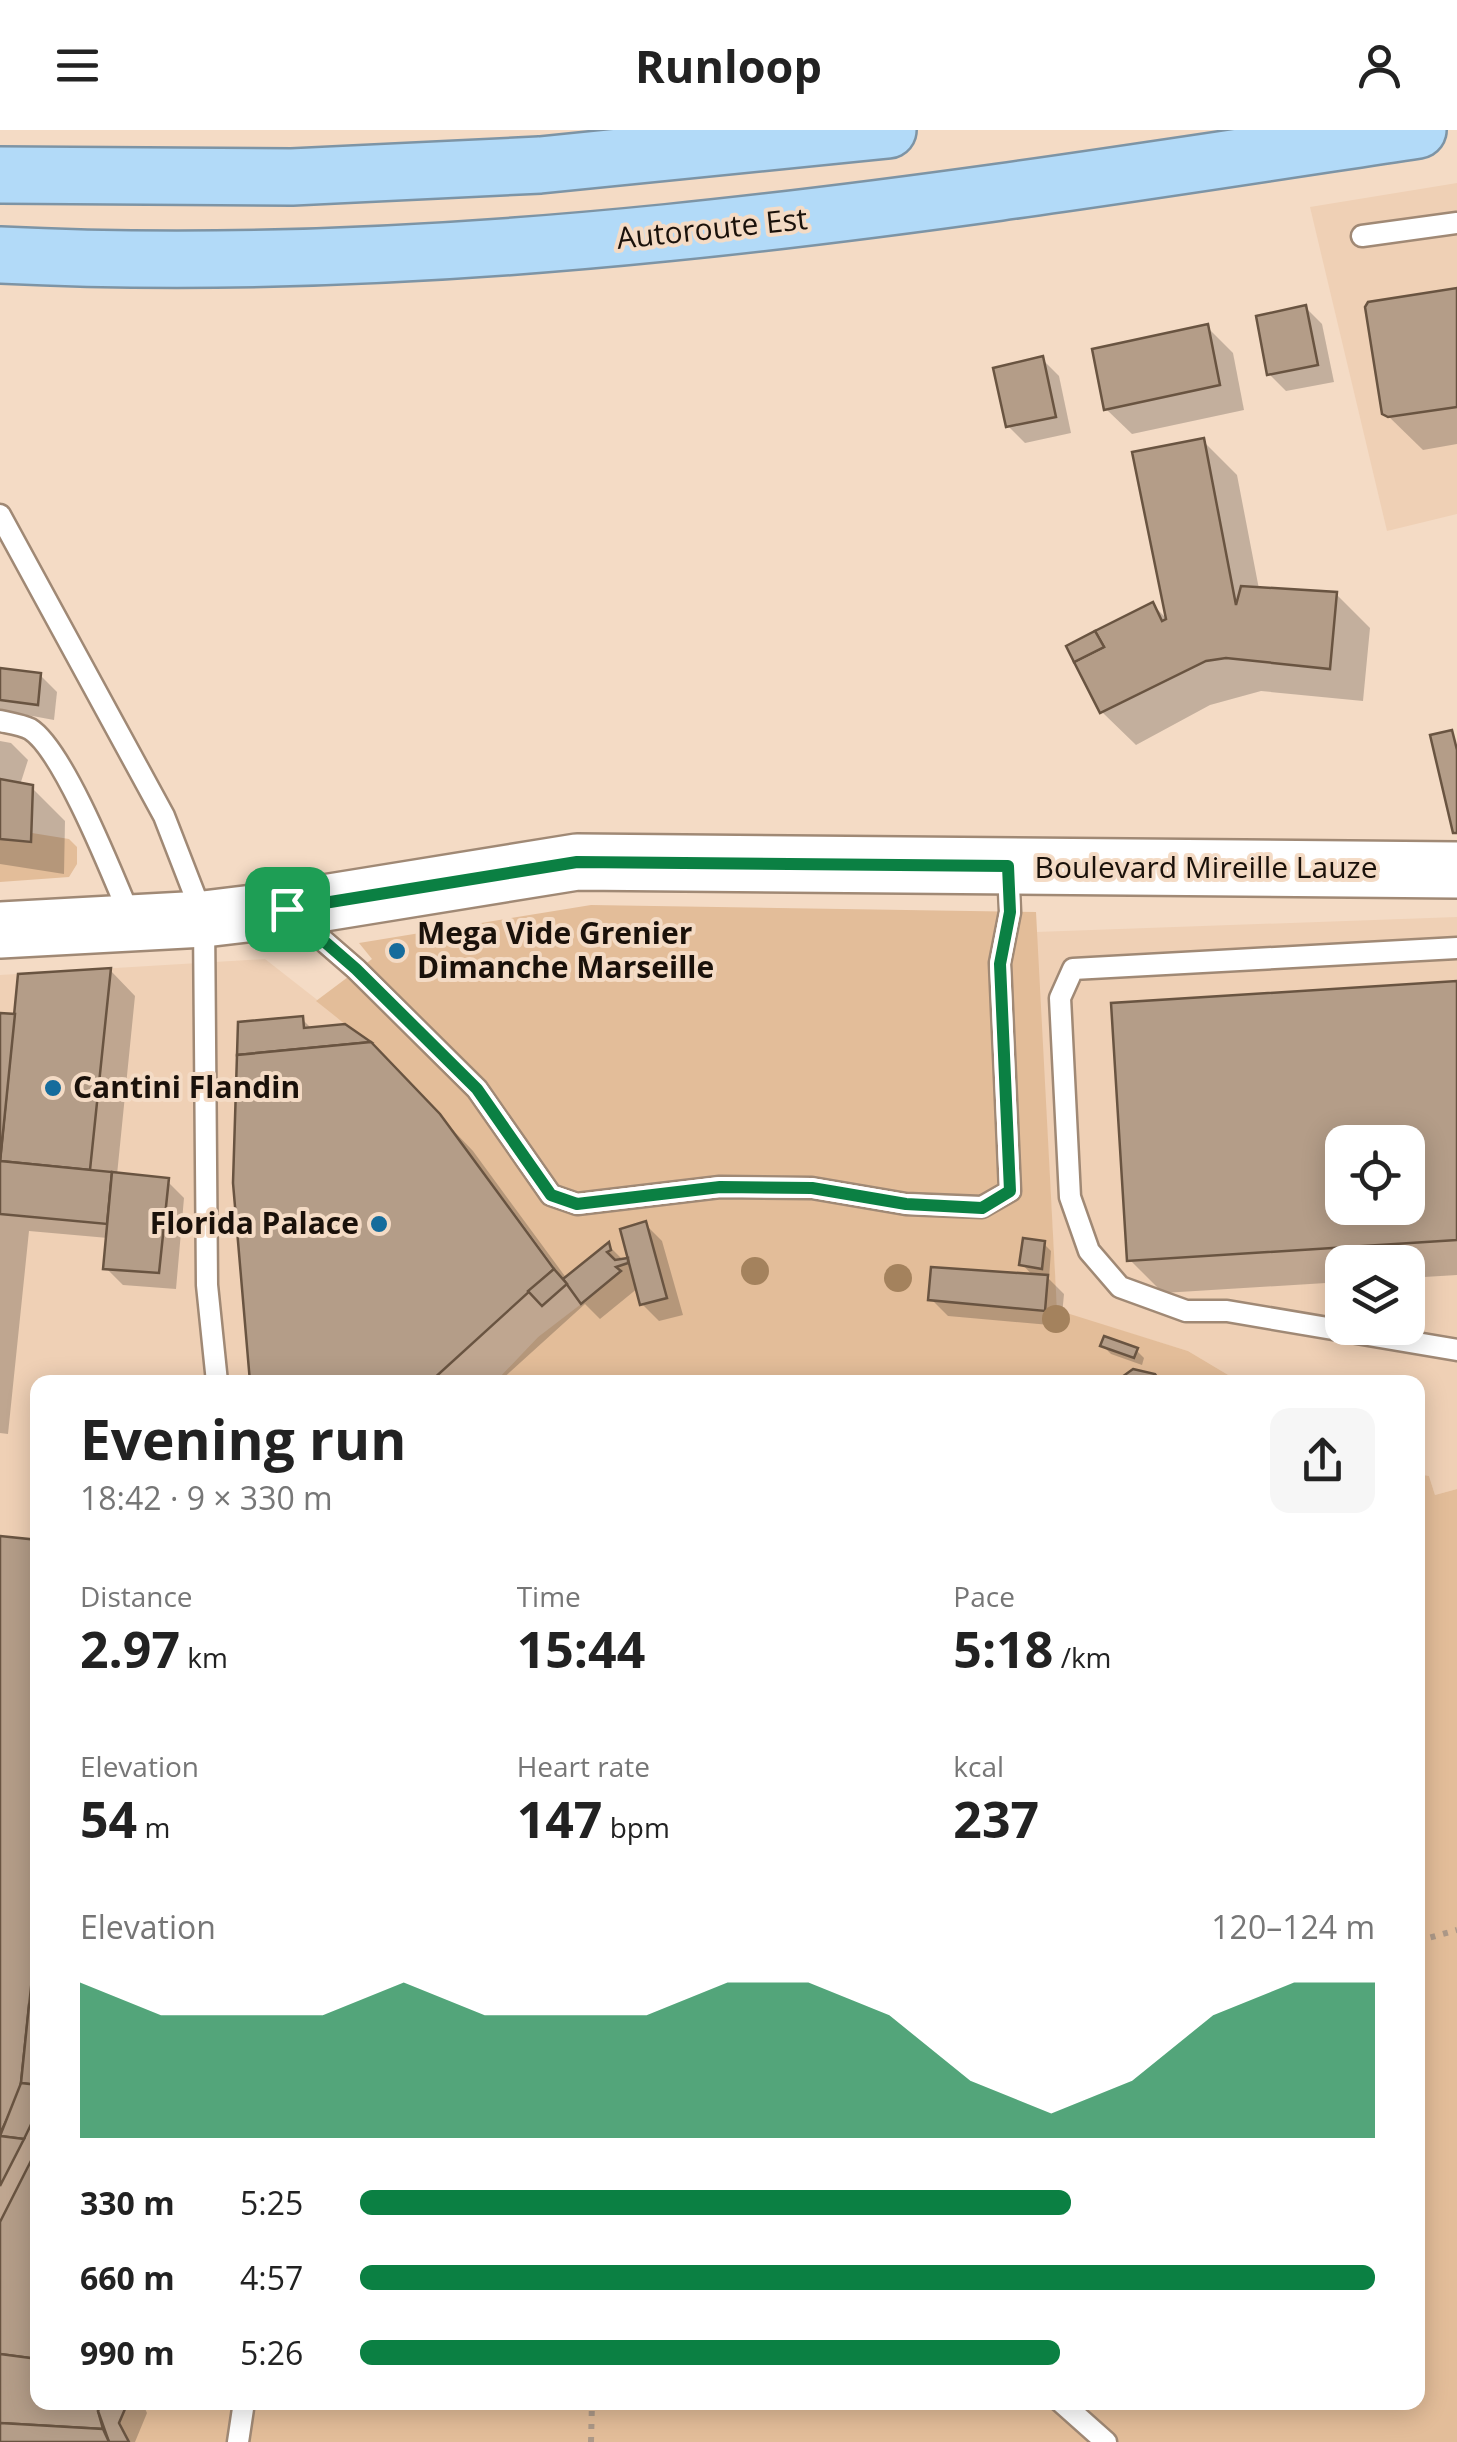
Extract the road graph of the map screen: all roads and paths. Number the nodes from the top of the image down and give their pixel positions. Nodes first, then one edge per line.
1 (888, 130) edge
2 (1418, 130) edge
3 (0, 174) edge
4 (1457, 224) edge
5 (1362, 236) dead end
6 (0, 255) edge
7 (0, 515) edge
8 (0, 721) edge
9 (1008, 866) junction
10 (1457, 870) edge
11 (287, 909) junction
12 (204, 919) junction
13 (133, 923) junction
14 (0, 930) edge
15 (1457, 948) edge
16 (1457, 1350) edge
17 (217, 1375) edge
18 (1457, 1930) edge
19 (1425, 1939) edge
20 (243, 2410) edge
21 (592, 2410) edge
22 (1070, 2410) edge
23 (238, 2442) edge
24 (591, 2442) edge
25 (1106, 2442) edge

1 - 3 highway
2 - 6 highway, Autoroute Est
4 - 5 lane
7 - 12 lane
8 - 13 lane
9 - 10 street, Boulevard Mireille Lauze
9 - 11 street, Boulevard Mireille Lauze
9 - 11 lane
11 - 12 street, Boulevard Mireille Lauze
12 - 13 street, Boulevard Mireille Lauze
12 - 17 lane
13 - 14 street, Boulevard Mireille Lauze
15 - 16 lane
18 - 19 path
20 - 23 lane
21 - 24 path
22 - 25 lane

